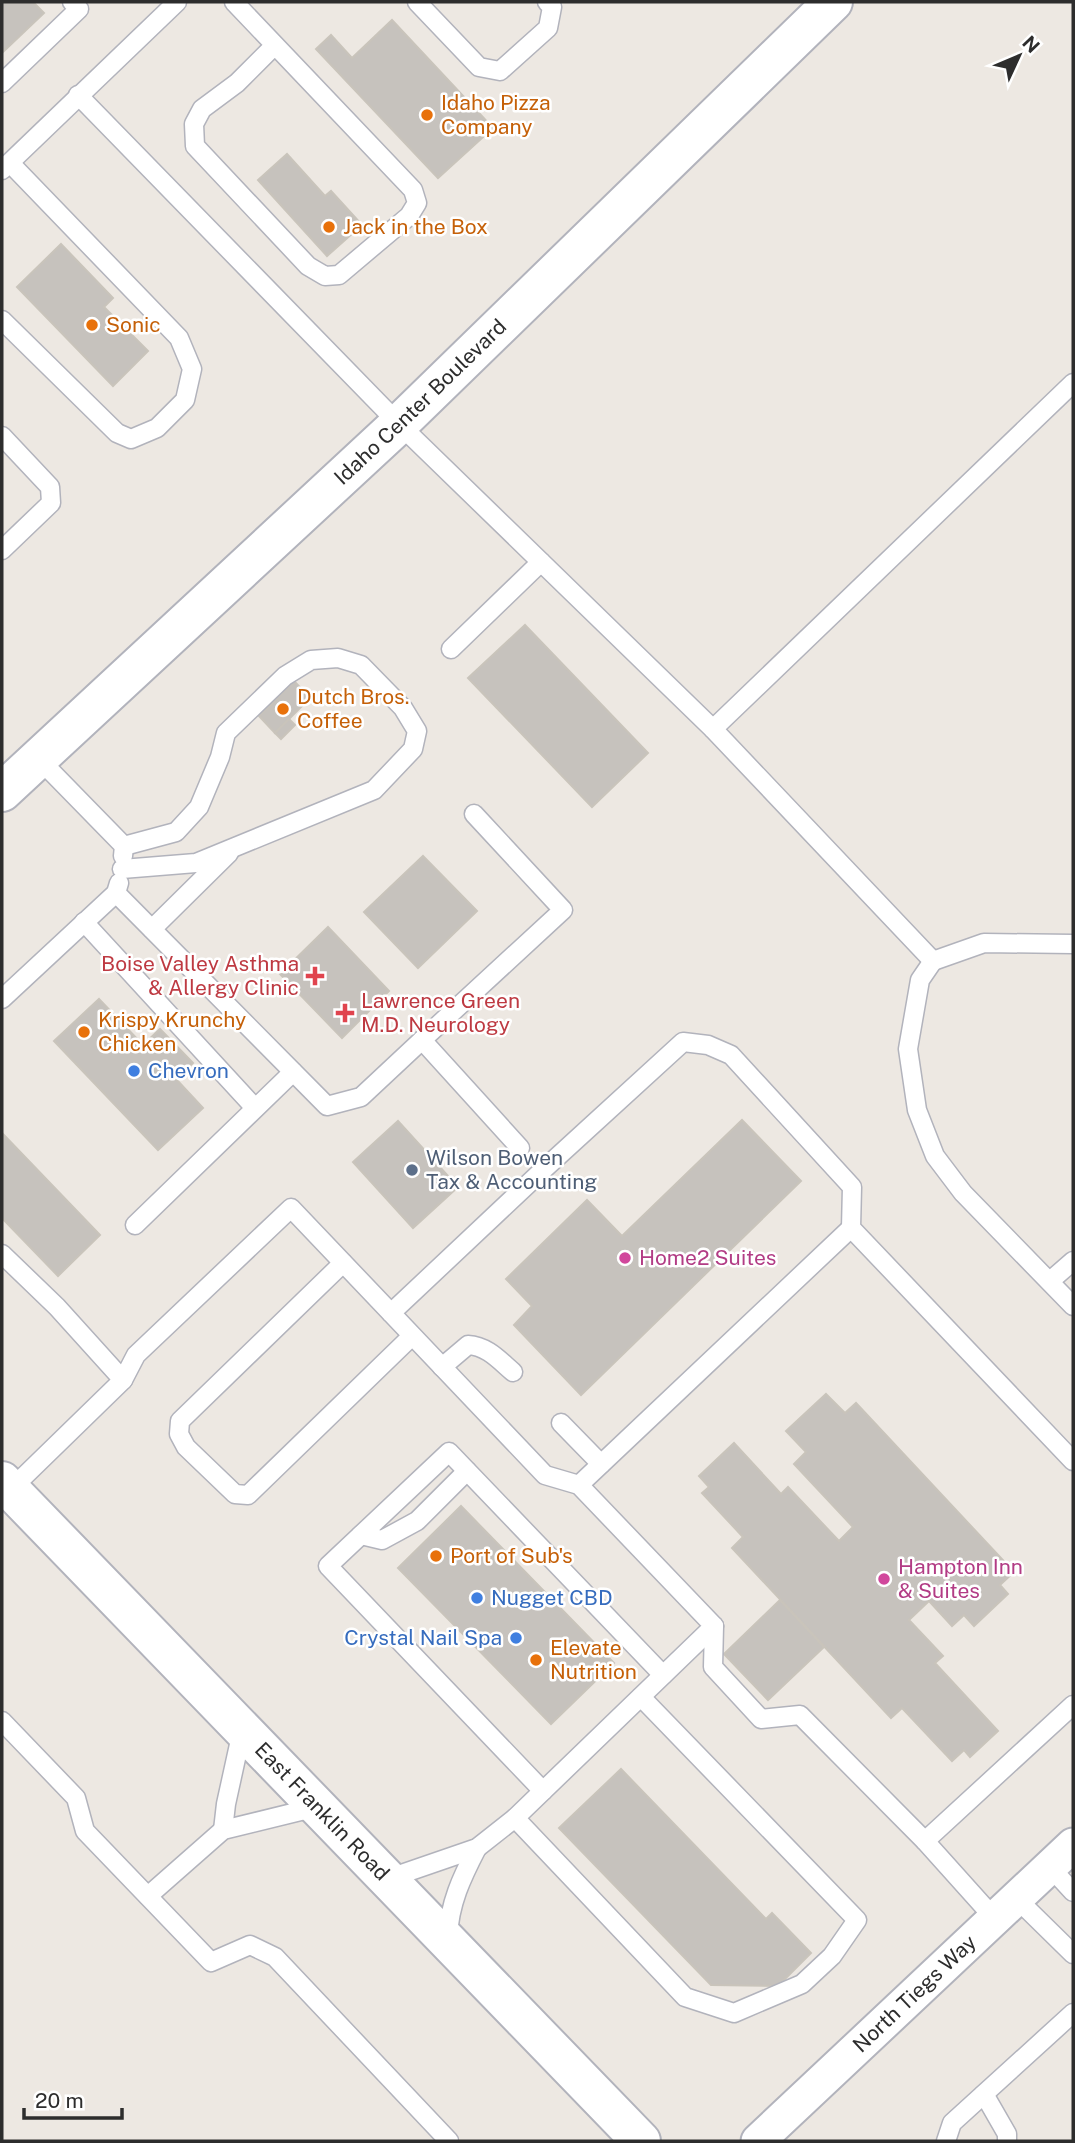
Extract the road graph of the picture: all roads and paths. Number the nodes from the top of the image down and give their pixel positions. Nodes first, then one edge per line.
1 (72, 2) edge
2 (177, 2) edge
3 (234, 2) edge
4 (416, 2) edge
5 (547, 2) edge
6 (833, 2) edge
7 (275, 45) junction
8 (2, 83) edge
9 (78, 95) junction
10 (6, 167) edge
11 (2, 320) edge
12 (1073, 383) edge
13 (399, 424) junction
14 (2, 436) edge
15 (2, 550) edge
16 (541, 562) junction
17 (451, 649) dead end
18 (713, 729) junction
19 (37, 758) junction
20 (2, 792) edge
21 (474, 814) dead end
22 (124, 846) junction
23 (236, 846) junction
24 (122, 869) junction
25 (116, 892) junction
26 (85, 922) junction
27 (152, 929) junction
28 (1073, 944) edge
29 (933, 961) junction
30 (2, 999) edge
31 (422, 1040) junction
32 (293, 1072) junction
33 (255, 1108) junction
34 (520, 1148) dead end
35 (135, 1225) dead end
36 (851, 1228) junction
37 (2, 1254) edge
38 (1073, 1261) edge
39 (343, 1263) junction
40 (1050, 1281) junction
41 (1073, 1307) edge
42 (391, 1313) junction
43 (412, 1336) junction
44 (442, 1367) junction
45 (513, 1372) dead end
46 (123, 1380) junction
47 (561, 1423) dead end
48 (1073, 1461) edge
49 (601, 1464) junction
50 (467, 1471) junction
51 (579, 1485) junction
52 (6, 1486) edge
53 (361, 1535) junction
54 (715, 1626) junction
55 (663, 1675) junction
56 (641, 1697) junction
57 (1073, 1705) edge
58 (2, 1721) edge
59 (242, 1730) junction
60 (543, 1791) junction
61 (317, 1807) junction
62 (515, 1818) junction
63 (223, 1830) junction
64 (925, 1841) junction
65 (477, 1849) junction
66 (1062, 1856) edge
67 (387, 1879) junction
68 (1073, 1892) edge
69 (148, 1896) junction
70 (1006, 1909) junction
71 (448, 1942) junction
72 (1073, 1954) edge
73 (1073, 2013) edge
74 (984, 2094) junction
75 (449, 2141) edge
76 (641, 2141) edge
77 (758, 2141) edge
78 (946, 2141) edge
79 (1007, 2141) edge

1 - 8 lane
2 - 9 lane
3 - 7 lane
4 - 5 lane
6 - 13 main road, Idaho Center Boulevard
7 - 7 lane
9 - 10 lane
9 - 13 lane
10 - 11 lane
12 - 18 lane
13 - 16 lane
13 - 19 main road, Idaho Center Boulevard
14 - 15 lane
16 - 17 lane
16 - 18 lane
18 - 29 lane
19 - 20 main road, Idaho Center Boulevard
19 - 22 lane
21 - 31 lane
22 - 23 lane
22 - 24 lane
23 - 24 lane
23 - 27 lane
24 - 25 lane
25 - 26 lane
25 - 27 lane
26 - 30 lane
26 - 33 lane
27 - 32 lane
28 - 29 lane
29 - 40 lane
31 - 32 lane
31 - 34 lane
32 - 33 lane
33 - 35 lane
36 - 42 lane
36 - 48 lane
36 - 49 lane
37 - 46 lane
38 - 40 lane
39 - 42 lane
39 - 43 lane
39 - 46 lane
40 - 41 lane
42 - 43 lane
43 - 44 lane
44 - 45 lane
44 - 51 lane
46 - 52 lane
47 - 49 lane
49 - 51 lane
50 - 53 lane
50 - 53 lane
50 - 55 lane
51 - 54 lane
52 - 59 main road, East Franklin Road
53 - 60 lane
54 - 55 lane
54 - 64 lane
55 - 56 lane
56 - 60 lane
56 - 62 lane
57 - 64 lane
58 - 69 lane
59 - 61 main road, East Franklin Road
59 - 63 lane
60 - 62 lane
61 - 63 lane
61 - 67 main road, East Franklin Road
62 - 65 lane
63 - 69 lane
64 - 70 lane
65 - 67 lane
65 - 71 lane
66 - 68 lane
66 - 70 street, North Tiegs Way
67 - 71 main road, East Franklin Road
69 - 75 lane
70 - 72 lane
70 - 77 street, North Tiegs Way
71 - 76 main road, East Franklin Road
73 - 74 lane
74 - 78 lane
74 - 79 lane

